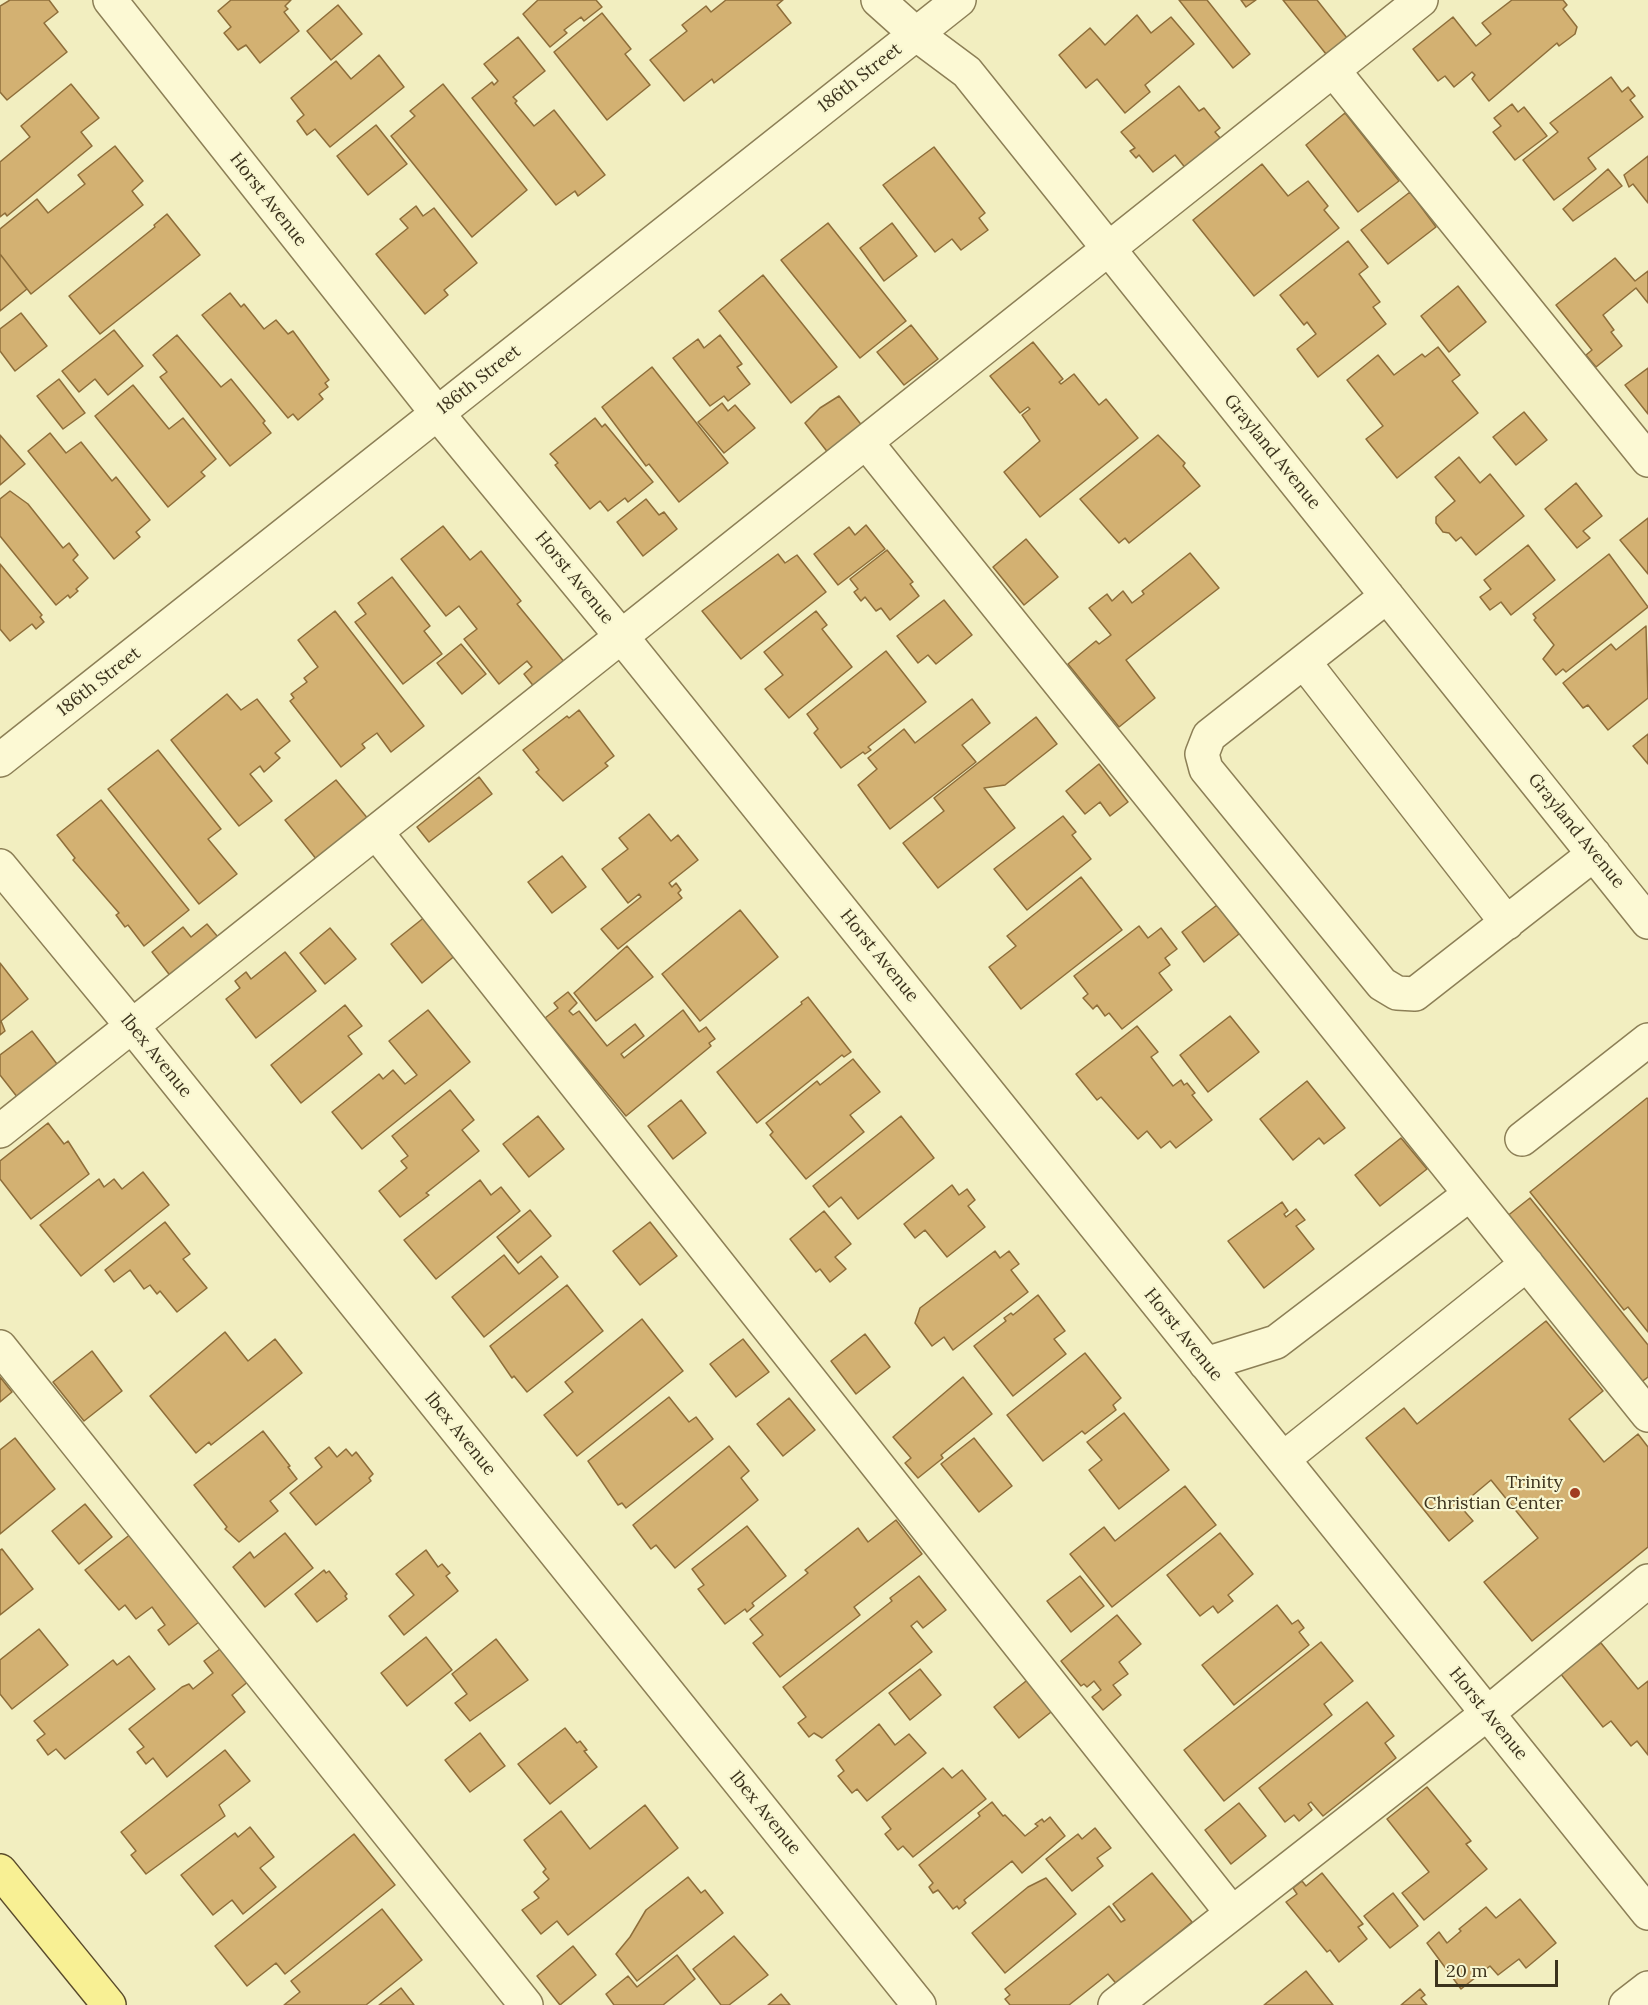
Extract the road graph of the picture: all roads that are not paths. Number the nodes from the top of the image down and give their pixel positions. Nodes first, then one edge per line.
1 (110, 0) edge
2 (878, 0) edge
3 (959, 0) edge
4 (1421, 0) edge
5 (916, 34) junction
6 (1333, 70) junction
7 (1109, 248) junction
8 (437, 413) junction
9 (866, 442) junction
10 (1648, 460) edge
11 (1388, 596) junction
12 (621, 636) junction
13 (1304, 662) junction
14 (0, 760) edge
15 (376, 832) junction
16 (1594, 854) junction
17 (0, 866) edge
18 (1507, 922) junction
19 (1648, 922) edge
20 (132, 1026) junction
21 (1648, 1040) edge
22 (0, 1131) edge
23 (1522, 1138) dead end
24 (1470, 1194) junction
25 (1527, 1264) junction
26 (0, 1347) edge
27 (1206, 1364) junction
28 (1648, 1415) edge
29 (1284, 1459) junction
30 (1648, 1581) edge
31 (1488, 1713) junction
32 (0, 1871) edge
33 (1232, 1913) junction
34 (1648, 1913) edge
35 (1648, 1988) edge
36 (109, 2005) edge
37 (526, 2005) edge
38 (919, 2005) edge
39 (1115, 2005) edge
40 (1626, 2005) edge

1 - 8 street, Horst Avenue
2 - 5 street, Grayland Avenue
3 - 5 street, 186th Street
4 - 6 street
5 - 7 street, Grayland Avenue
5 - 8 street, 186th Street
6 - 7 street
6 - 10 street
7 - 9 street
7 - 11 street, Grayland Avenue
8 - 12 street, Horst Avenue
8 - 14 street, 186th Street
9 - 12 street
9 - 24 street
11 - 13 street
11 - 16 street, Grayland Avenue
12 - 15 street
12 - 27 street, Horst Avenue
13 - 18 street
13 - 18 street
15 - 20 street
15 - 33 street
16 - 18 street
16 - 19 street, Grayland Avenue
17 - 20 street, Ibex Avenue
20 - 22 street
20 - 38 street, Ibex Avenue
21 - 23 street
24 - 25 street
24 - 27 street
25 - 28 street
25 - 29 street
26 - 37 street
27 - 29 street, Horst Avenue
29 - 31 street, Horst Avenue
30 - 31 street
31 - 33 street
31 - 34 street, Horst Avenue
32 - 36 main road
33 - 39 street
35 - 40 street

